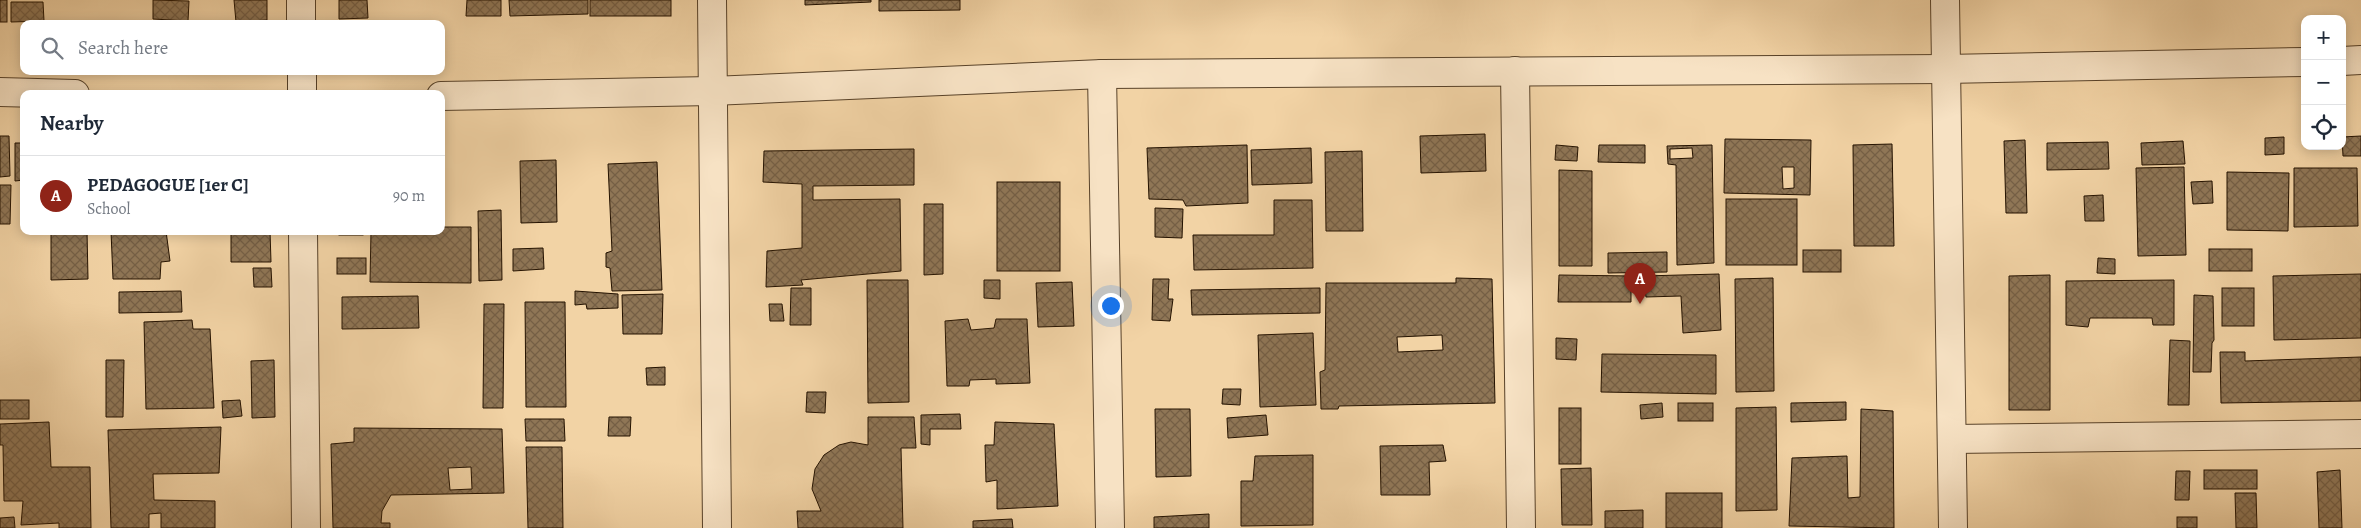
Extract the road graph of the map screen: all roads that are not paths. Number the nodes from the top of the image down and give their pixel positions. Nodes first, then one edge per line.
1 (301, 0) edge
2 (712, 0) edge
3 (1945, 0) edge
4 (301, 20) edge
5 (2361, 60) edge
6 (2346, 61) edge
7 (2301, 62) edge
8 (1945, 69) junction
9 (1515, 71) junction
10 (1102, 74) junction
11 (302, 75) edge
12 (302, 90) edge
13 (712, 90) junction
14 (0, 92) edge
15 (20, 93) edge
16 (445, 96) edge
17 (303, 235) edge
18 (2361, 434) edge
19 (1952, 439) junction
20 (306, 528) edge
21 (717, 528) edge
22 (1110, 528) edge
23 (1522, 528) edge
24 (1953, 528) edge

1 - 4 street
2 - 13 street
3 - 8 street
5 - 6 street
7 - 8 street
8 - 9 street
8 - 19 street
9 - 10 street
9 - 23 street
10 - 13 street
10 - 22 street
11 - 12 street
13 - 16 street
13 - 21 street
14 - 15 street
17 - 20 street
18 - 19 street
19 - 24 street

